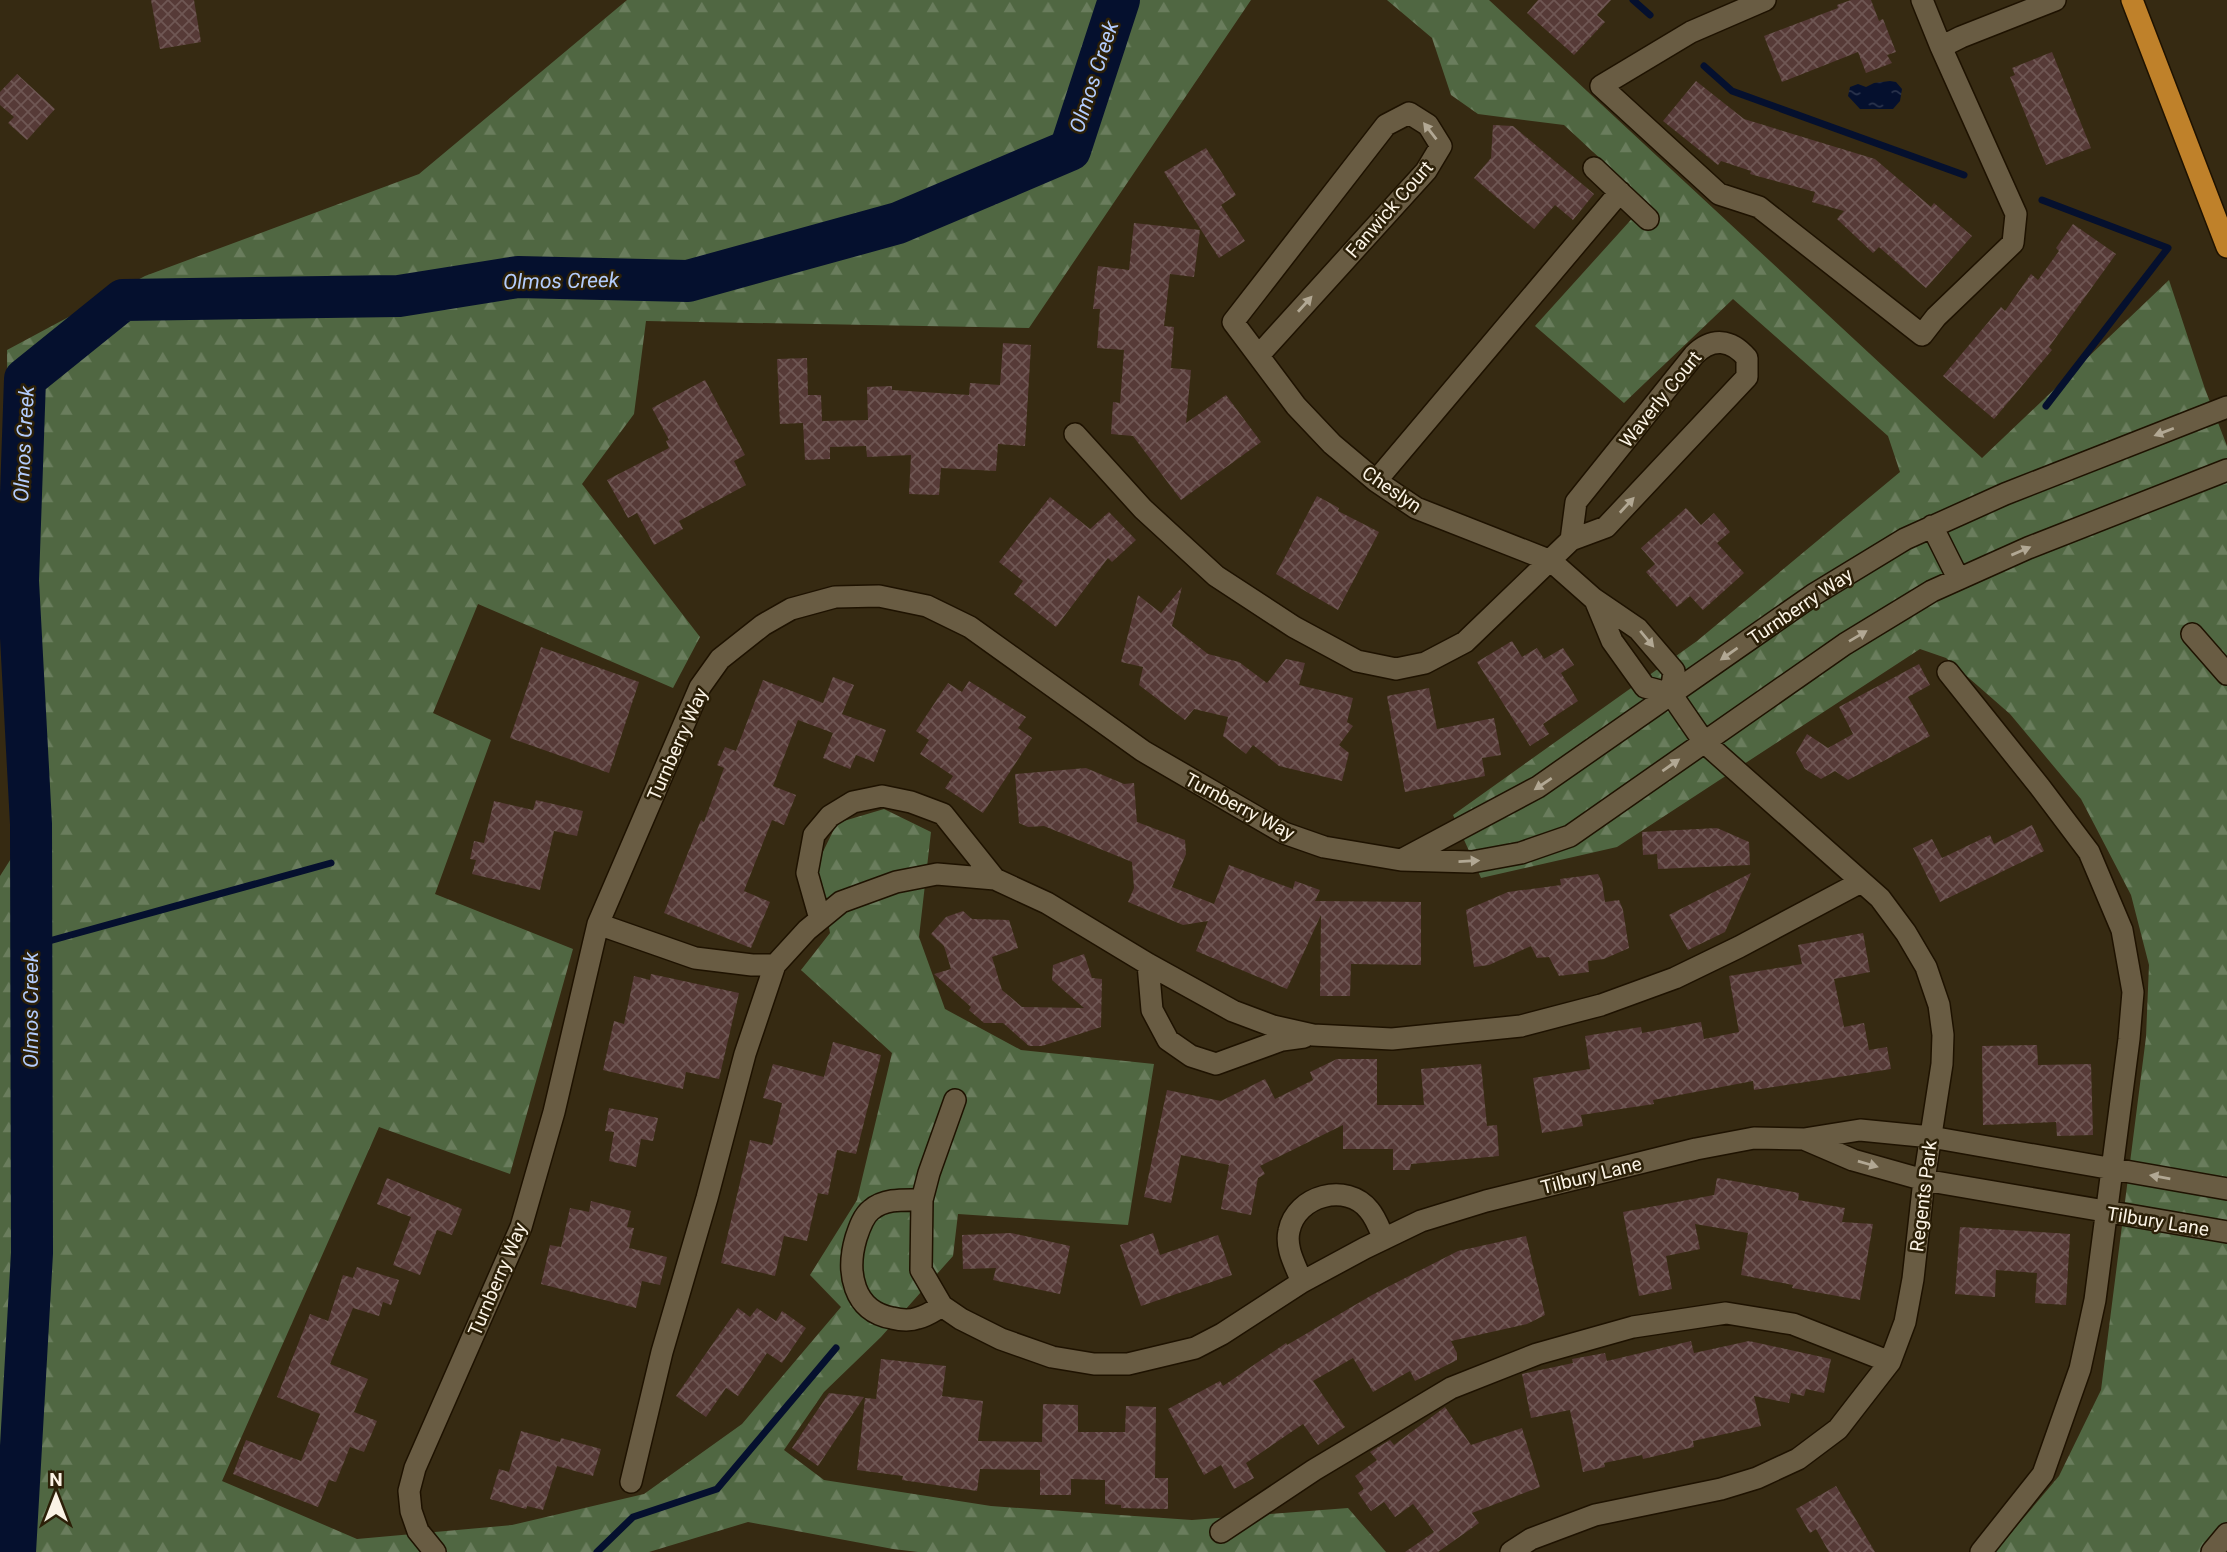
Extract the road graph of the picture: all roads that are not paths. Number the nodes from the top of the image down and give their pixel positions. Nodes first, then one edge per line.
1 (1765, 0) edge
2 (1922, 0) edge
3 (2054, 0) edge
4 (2132, 0) edge
5 (1941, 47) junction
6 (1594, 168) dead end
7 (1620, 192) junction
8 (1648, 219) dead end
9 (2227, 247) edge
10 (1233, 322) joint
11 (1259, 355) junction
12 (2227, 407) edge
13 (1075, 434) dead end
14 (2227, 470) edge
15 (1376, 481) junction
16 (1932, 526) junction
17 (1571, 540) junction
18 (1551, 561) junction
19 (1958, 578) junction
20 (1594, 599) junction
21 (2193, 634) dead end
22 (1948, 672) dead end
23 (2227, 674) edge
24 (1671, 694) junction
25 (1704, 742) junction
26 (1401, 860) junction
27 (995, 879) junction
28 (1861, 882) junction
29 (820, 919) junction
30 (598, 924) junction
31 (1148, 964) junction
32 (775, 965) junction
33 (1313, 1035) junction
34 (955, 1100) dead end
35 (1931, 1137) junction
36 (1804, 1139) junction
37 (2112, 1168) junction
38 (1924, 1180) junction
39 (2227, 1189) edge
40 (922, 1200) junction
41 (2107, 1213) junction
42 (2227, 1232) edge
43 (1384, 1239) junction
44 (1302, 1282) junction
45 (942, 1306) junction
46 (1890, 1362) junction
47 (631, 1482) dead end
48 (1221, 1532) dead end
49 (2227, 1534) edge
50 (435, 1552) edge
51 (1511, 1552) edge
52 (1981, 1552) edge
53 (2211, 1552) edge

1 - 5 street
2 - 5 street
3 - 5 street
4 - 9 main road
6 - 7 street
7 - 8 street
7 - 15 street
10 - 11 street, Cheslyn
11 -> 10 street, Fanwick Court
11 - 15 street, Cheslyn
12 -> 16 street, Turnberry Way
13 - 18 street, Waverly Court
19 -> 14 street, Turnberry Way
15 - 18 street, Cheslyn
16 - 19 street
16 -> 24 street, Turnberry Way
17 -> 17 street, Waverly Court
17 - 18 street, Waverly Court
18 - 20 street, Cheslyn
25 -> 19 street, Turnberry Way
20 - 24 street, Cheslyn
20 -> 24 street, Cheslyn
21 - 23 street
22 - 37 street
24 - 25 street, Regents Park
24 -> 26 street, Turnberry Way
26 -> 25 street, Turnberry Way
25 - 28 street, Regents Park
26 - 30 street, Turnberry Way
27 - 29 street
27 - 29 street
27 - 31 street
28 - 33 street
28 - 35 street, Regents Park
29 - 32 street
30 - 32 street
30 - 50 street, Turnberry Way
31 - 33 street
31 - 33 street
32 - 47 street
34 - 40 street
35 - 36 street, Tilbury Lane
35 - 37 street, Tilbury Lane
35 - 38 street, Regents Park
36 -> 38 street, Tilbury Lane
36 - 43 street, Tilbury Lane
39 -> 37 street, Tilbury Lane
37 - 41 street
38 - 41 street, Tilbury Lane
38 - 46 street, Regents Park
40 - 45 street
40 - 45 street
41 - 42 street, Tilbury Lane
41 - 52 street
43 - 44 street, Tilbury Lane
43 - 44 street
44 - 45 street, Tilbury Lane
46 - 48 street
46 - 51 street, Regents Park
49 - 53 street

